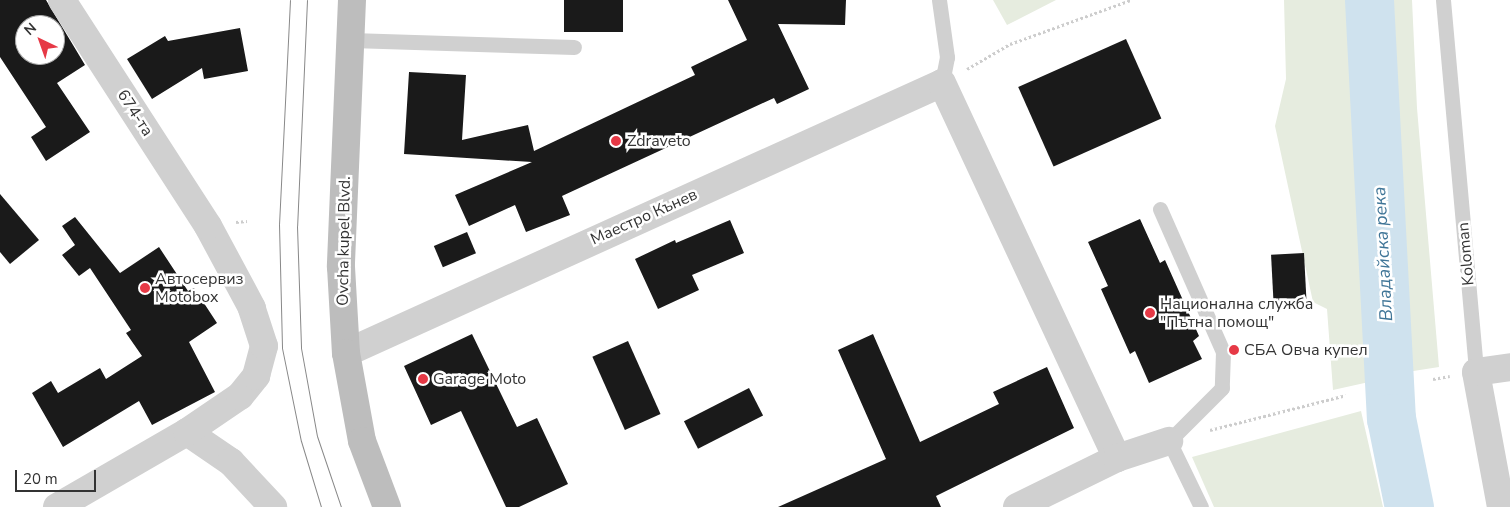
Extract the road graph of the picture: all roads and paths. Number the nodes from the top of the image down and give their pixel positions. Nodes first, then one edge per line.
1 (62, 0) edge
2 (352, 0) edge
3 (938, 0) edge
4 (1131, 0) edge
5 (1443, 0) edge
6 (351, 40) junction
7 (574, 47) dead end
8 (942, 83) junction
9 (1160, 209) dead end
10 (346, 353) junction
11 (1510, 367) edge
12 (1476, 372) junction
13 (1346, 396) dead end
14 (187, 432) junction
15 (1169, 441) junction
16 (1117, 458) junction
17 (57, 507) edge
18 (274, 507) edge
19 (387, 507) edge
20 (1017, 507) edge
21 (1201, 507) edge
22 (1501, 507) edge

1 - 14 street, 674-та
2 - 6 main road, Ovcha kupel Blvd.
3 - 8 lane
4 - 8 path
5 - 12 lane, Koloman
6 - 7 lane
6 - 10 main road, Ovcha kupel Blvd.
8 - 10 street, Маестро Кънев
8 - 16 street
9 - 15 lane
10 - 19 main road, Ovcha kupel Blvd.
11 - 12 street
12 - 22 street, Koloman
13 - 15 path
14 - 17 street, 674-та
14 - 18 street
15 - 16 street
15 - 21 lane
16 - 20 street

